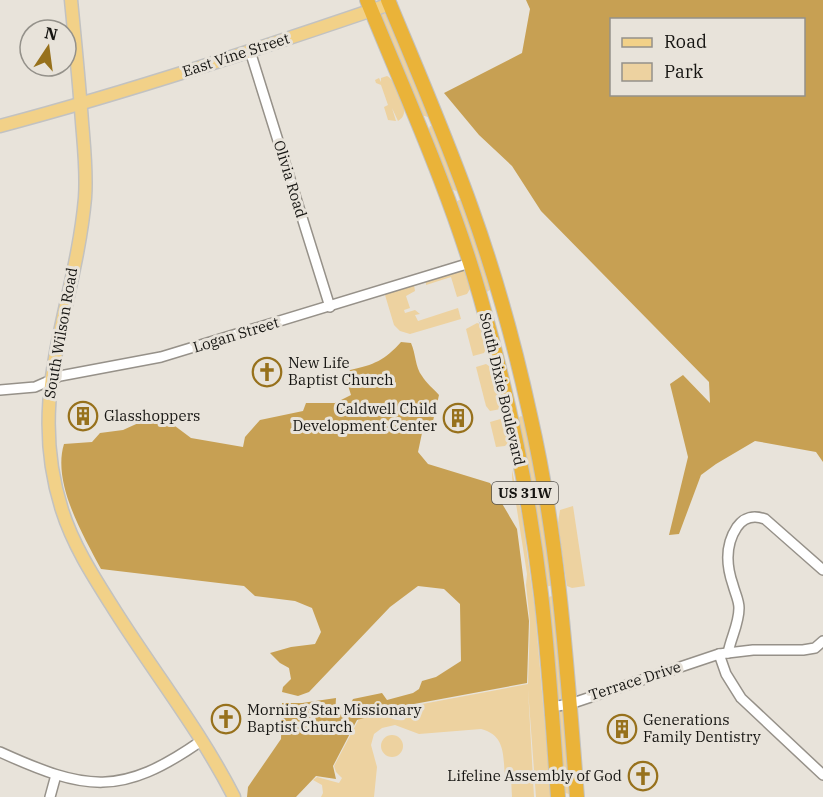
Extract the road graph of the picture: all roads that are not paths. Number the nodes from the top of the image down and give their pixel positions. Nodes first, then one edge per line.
1 (71, 0) edge
2 (389, 2) edge
3 (369, 5) edge
4 (250, 51) junction
5 (81, 104) junction
6 (0, 126) edge
7 (470, 263) junction
8 (330, 306) junction
9 (50, 381) junction
10 (0, 390) edge
11 (823, 570) edge
12 (823, 641) edge
13 (723, 653) junction
14 (570, 704) junction
15 (551, 707) junction
16 (201, 741) junction
17 (0, 752) edge
18 (56, 775) junction
19 (823, 775) edge
20 (50, 797) edge
21 (234, 797) edge
22 (558, 797) edge
23 (578, 797) edge

1 - 5 main road, South Wilson Road
2 - 3 main road, East Vine Street
2 - 14 highway, South Dixie Boulevard / US 31W
3 - 4 main road, East Vine Street
3 - 7 highway, South Dixie Boulevard / US 31W
4 - 5 main road, East Vine Street
4 - 8 street, Olivia Road
5 - 6 main road, East Vine Street
5 - 9 main road, South Wilson Road
7 - 8 street, Logan Street
7 - 15 highway, South Dixie Boulevard / US 31W
8 - 9 street, Logan Street
9 - 10 street, Logan Street
9 - 16 main road, South Wilson Road
11 - 13 street
12 - 13 street, Terrace Drive
13 - 14 street, Terrace Drive
13 - 19 street
14 - 15 street, Terrace Drive
14 - 23 highway, South Dixie Boulevard / US 31W
15 - 22 highway, South Dixie Boulevard / US 31W
16 - 18 street
16 - 21 main road, South Wilson Road
17 - 18 street
18 - 20 street

